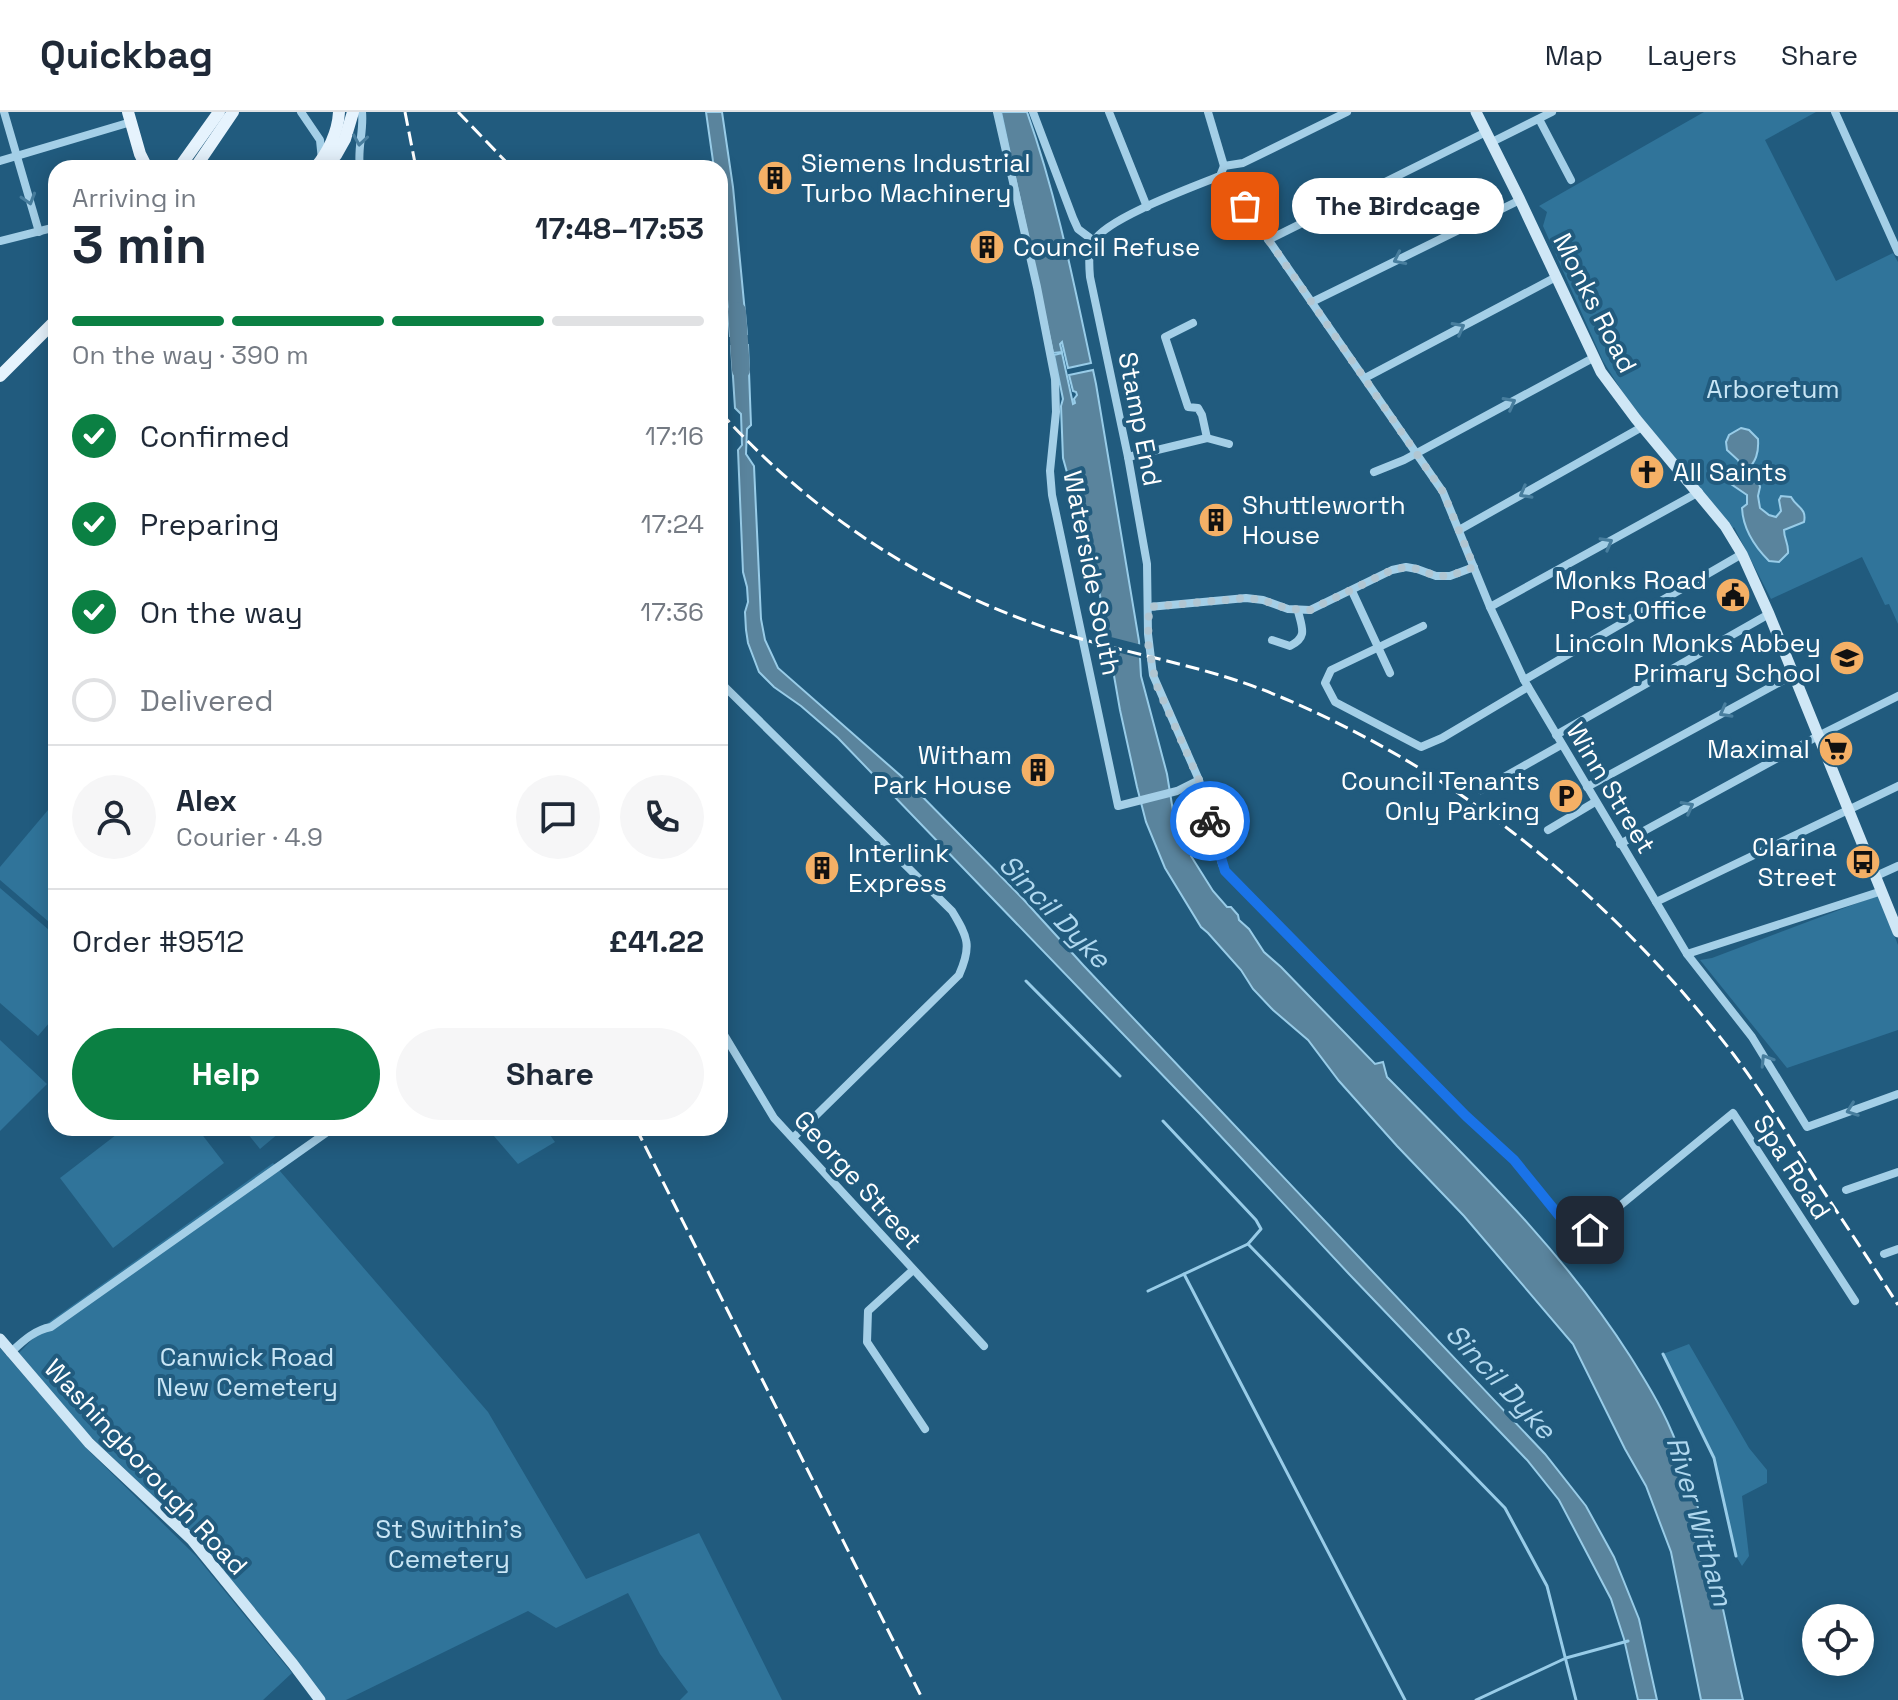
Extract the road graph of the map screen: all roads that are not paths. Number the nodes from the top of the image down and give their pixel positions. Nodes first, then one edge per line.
1 (4, 112) edge
2 (219, 112) edge
3 (233, 112) edge
4 (353, 112) edge
5 (362, 112) edge
6 (997, 112) edge
7 (1033, 112) edge
8 (1109, 112) edge
9 (1219, 112) edge
10 (1347, 112) edge
11 (1476, 112) edge
12 (1552, 112) edge
13 (1835, 112) edge
14 (302, 113) edge
15 (338, 114) edge
16 (1209, 115) edge
17 (129, 117) edge
18 (1539, 119) junction
19 (1489, 137) junction
20 (206, 140) junction
21 (16, 156) junction
22 (144, 160) edge
23 (191, 160) edge
24 (322, 160) edge
25 (325, 160) edge
26 (330, 160) edge
27 (359, 160) edge
28 (0, 161) edge
29 (1224, 166) junction
30 (1220, 176) junction
31 (1571, 180) dead end
32 (1520, 200) junction
33 (1147, 207) junction
34 (48, 229) edge
35 (39, 232) junction
36 (1268, 240) junction
37 (0, 241) edge
38 (1094, 241) junction
39 (1898, 252) edge
40 (1556, 277) junction
41 (1312, 302) junction
42 (1193, 323) dead end
43 (48, 328) edge
44 (1593, 358) junction
45 (0, 376) edge
46 (1365, 378) junction
47 (1642, 427) junction
48 (1207, 438) junction
49 (1229, 444) dead end
50 (1417, 454) junction
51 (1128, 457) junction
52 (1374, 472) dead end
53 (1699, 492) junction
54 (1459, 530) junction
55 (1742, 554) junction
56 (1474, 567) junction
57 (1352, 591) junction
58 (1149, 607) junction
59 (1490, 607) junction
60 (1298, 611) junction
61 (1769, 614) junction
62 (1423, 626) dead end
63 (1272, 640) dead end
64 (1378, 647) junction
65 (1390, 673) dead end
66 (1793, 675) junction
67 (1526, 684) junction
68 (728, 690) edge
69 (1898, 696) edge
70 (1556, 735) junction
71 (1818, 736) junction
72 (1561, 745) junction
73 (1199, 780) junction
74 (1898, 786) edge
75 (1587, 787) junction
76 (1481, 790) dead end
77 (1595, 802) junction
78 (1848, 810) junction
79 (1548, 830) dead end
80 (1620, 844) junction
81 (1898, 866) edge
82 (1876, 876) junction
83 (1882, 891) junction
84 (1656, 902) junction
85 (1898, 932) edge
86 (1687, 954) junction
87 (728, 1041) edge
88 (1898, 1094) edge
89 (322, 1136) edge
90 (793, 1138) junction
91 (1898, 1172) edge
92 (1846, 1190) dead end
93 (1898, 1249) edge
94 (1884, 1254) dead end
95 (913, 1270) junction
96 (1855, 1301) dead end
97 (0, 1339) edge
98 (984, 1346) dead end
99 (10, 1353) junction
100 (925, 1429) dead end
101 (320, 1700) edge

1 - 21 street
2 - 20 main road
3 - 20 main road
4 - 26 main road
5 -> 27 street
6 - 73 street, Waterside South
7 - 38 street
8 - 33 street
9 - 16 street
10 - 29 street
11 - 19 main road, Monks Road
12 - 18 street
13 - 39 street
14 - 24 street
15 - 25 main road
16 - 29 street
17 - 21 street
17 - 22 main road
18 - 19 street
18 - 31 street
19 - 32 main road, Monks Road
19 - 36 street
20 - 23 main road
21 - 28 street
21 -> 35 street
29 - 30 street
30 - 33 street
30 - 36 street, Winn Street
32 - 40 main road, Monks Road
32 -> 41 street
33 - 38 street
34 - 35 street
35 - 37 street
36 - 41 street, Winn Street
38 - 51 street, Stamp End
40 - 44 main road, Monks Road
46 -> 40 street
41 - 46 street, Winn Street
42 - 48 street
43 - 45 main road
44 - 47 main road, Monks Road
50 -> 44 street
46 - 50 street, Winn Street
47 - 53 main road, Monks Road
47 -> 54 street
48 - 49 street
48 - 51 street
50 - 52 street
50 - 54 street, Winn Street
51 - 58 street, Stamp End
53 - 55 main road, Monks Road
59 -> 53 street
54 - 56 street, Winn Street
55 - 61 main road, Monks Road
55 - 67 street
56 - 57 street
56 - 59 street, Winn Street
57 - 60 street
57 - 64 street
58 - 60 street
58 - 73 street, Spa Road
59 - 67 street, Winn Street
60 - 63 street
61 - 66 main road, Monks Road
61 - 70 street
62 - 64 street
64 - 65 street
64 - 67 street
66 - 71 main road, Monks Road
66 -> 75 street
67 - 70 street, Winn Street
68 - 90 street
69 - 71 street
70 - 72 street, Winn Street
71 - 78 main road, Monks Road
80 -> 71 street
72 - 75 street, Winn Street
72 - 76 street
73 - 96 street, Spa Road
74 - 78 street
75 - 77 street, Winn Street
77 - 79 street
77 - 80 street, Winn Street
78 - 82 main road, Monks Road
78 - 84 street
80 - 84 street, Winn Street
81 - 82 street
82 - 83 main road, Monks Road
83 - 85 main road, Monks Road
83 - 86 street
84 - 86 street, Winn Street
88 -> 86 street, Winn Street
87 - 90 street, George Street
89 - 99 street
90 - 95 street, George Street
91 - 92 street
93 - 94 street
95 - 98 street, George Street
95 - 100 street
97 - 99 main road, Washingborough Road
99 - 101 main road, Washingborough Road

